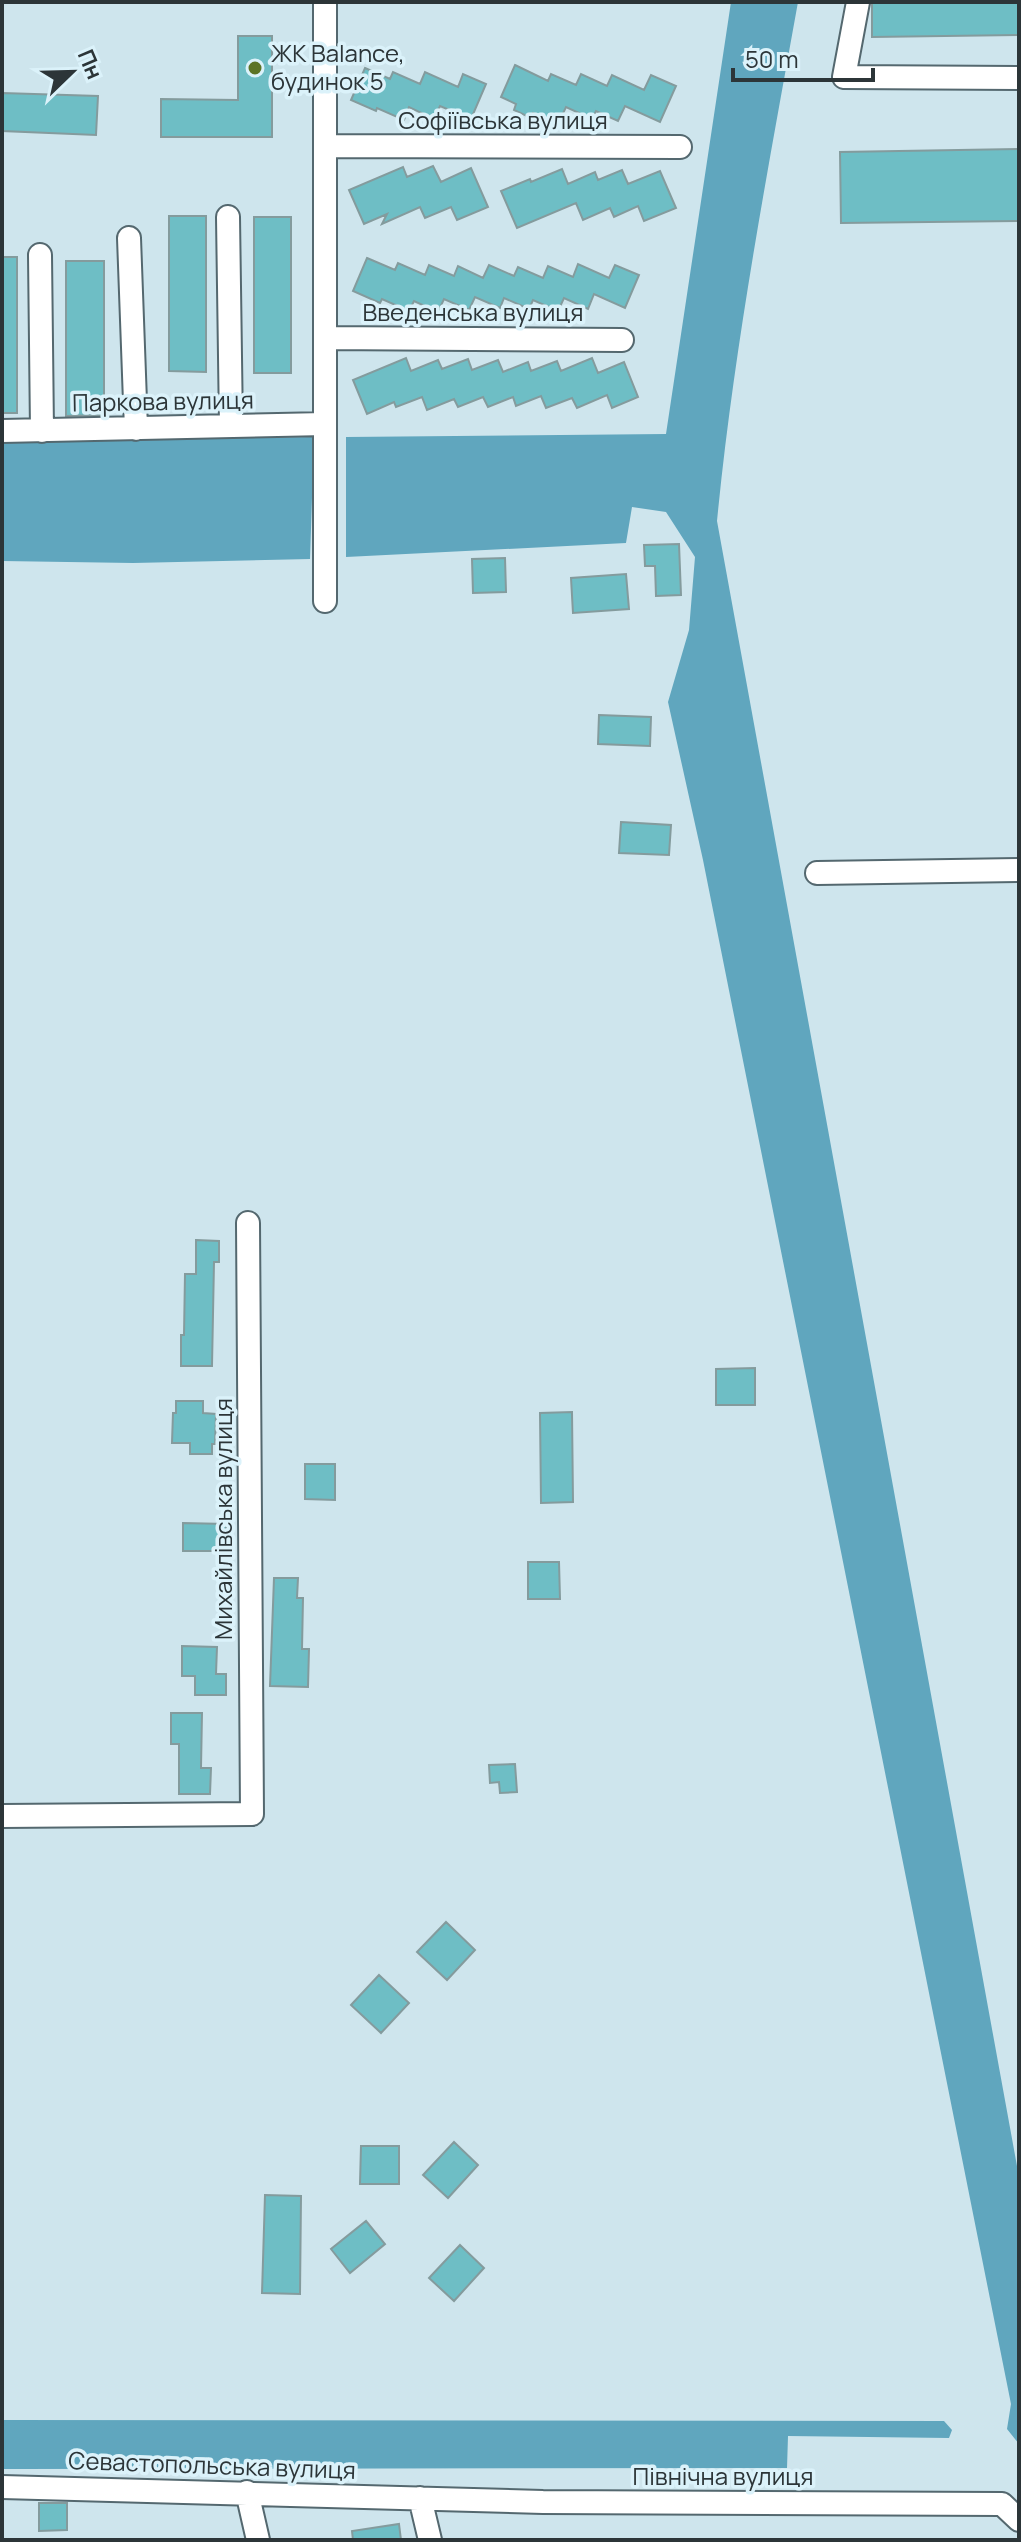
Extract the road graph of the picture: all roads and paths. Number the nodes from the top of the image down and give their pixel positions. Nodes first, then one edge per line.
1 (325, 2) edge
2 (858, 2) edge
3 (1019, 78) edge
4 (325, 146) junction
5 (680, 147) dead end
6 (228, 217) dead end
7 (129, 238) dead end
8 (40, 255) dead end
9 (325, 338) junction
10 (622, 340) dead end
11 (325, 424) junction
12 (231, 426) junction
13 (136, 429) junction
14 (2, 431) edge
15 (42, 431) junction
16 (325, 601) dead end
17 (1019, 870) edge
18 (817, 873) dead end
19 (248, 1223) dead end
20 (2, 1816) edge
21 (2, 2487) edge
22 (247, 2492) junction
23 (420, 2498) junction
24 (1019, 2520) edge
25 (258, 2540) edge
26 (430, 2540) edge

1 - 4 street
2 - 3 street
4 - 5 street, Софіївська вулиця
4 - 9 street
6 - 12 street
7 - 13 street
8 - 15 street
9 - 10 street, Введенська вулиця
9 - 11 street
11 - 12 street, Паркова вулиця
11 - 16 street
12 - 13 street, Паркова вулиця
13 - 15 street, Паркова вулиця
14 - 15 street, Паркова вулиця
17 - 18 street
19 - 20 street, Михайлівська вулиця
21 - 22 street, Севастопольська вулиця
22 - 23 street, Севастопольська вулиця
22 - 25 street
23 - 24 street, Північна вулиця
23 - 26 street

